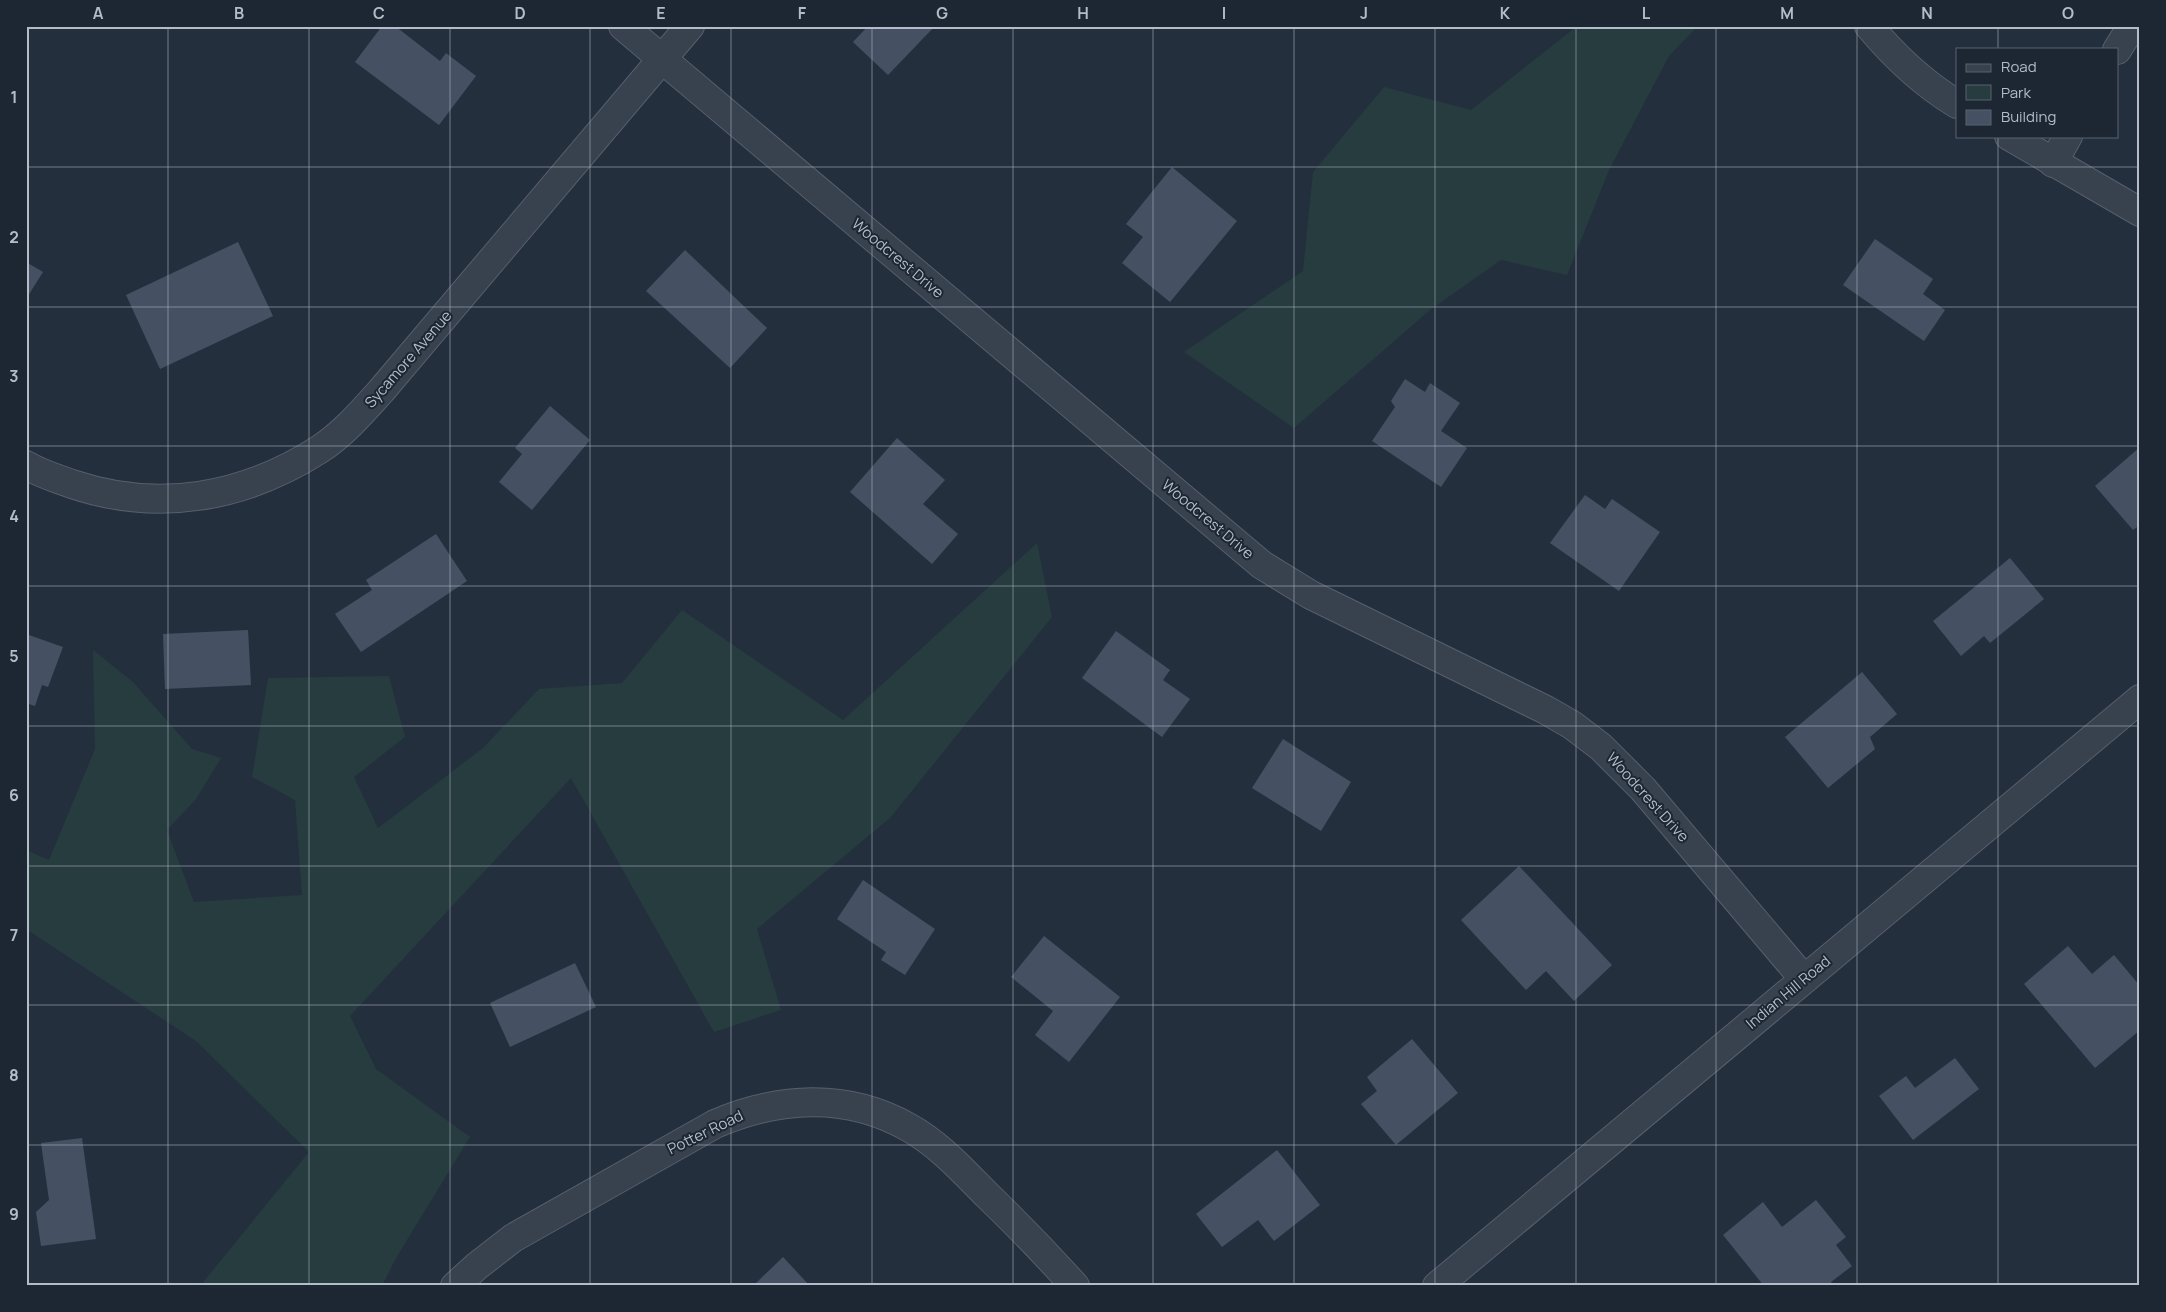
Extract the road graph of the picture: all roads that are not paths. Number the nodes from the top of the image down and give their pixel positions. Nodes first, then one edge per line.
1 (623, 26) edge
2 (690, 26) edge
3 (1869, 26) edge
4 (2132, 26) edge
5 (2118, 48) edge
6 (662, 59) junction
7 (1956, 103) edge
8 (2012, 138) edge
9 (2067, 138) edge
10 (2053, 163) junction
11 (2140, 212) edge
12 (26, 465) edge
13 (2140, 699) edge
14 (1804, 979) junction
15 (455, 1286) edge
16 (1075, 1286) edge
17 (1437, 1286) edge

1 - 6 street, Woodcrest Drive
2 - 6 street, Sycamore Avenue
3 - 7 street
4 - 5 street
6 - 12 street, Sycamore Avenue
6 - 14 street, Woodcrest Drive
8 - 10 street
9 - 10 street
10 - 11 street
13 - 14 street, Indian Hill Road
14 - 17 street, Indian Hill Road
15 - 16 street, Potter Road

